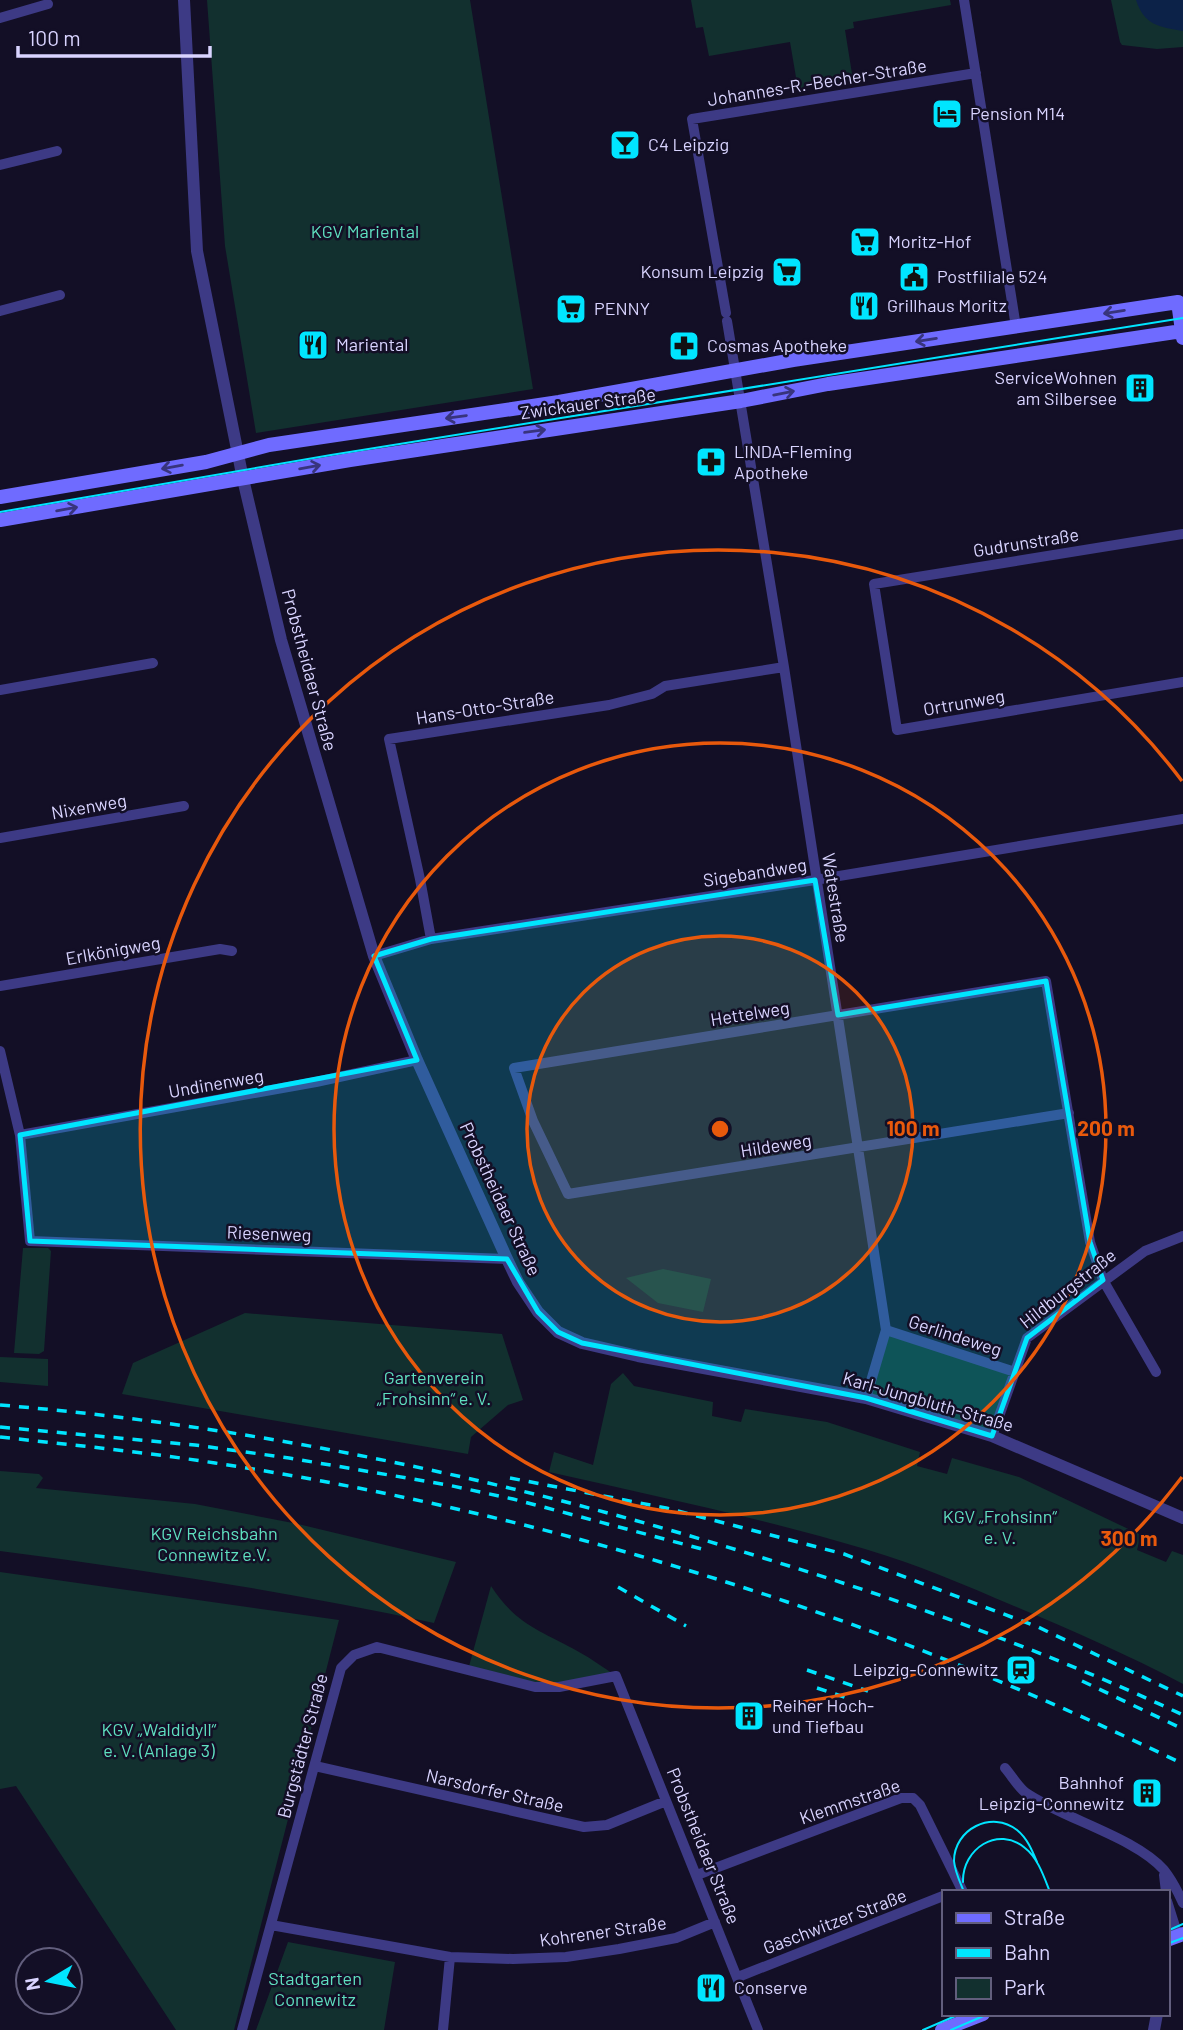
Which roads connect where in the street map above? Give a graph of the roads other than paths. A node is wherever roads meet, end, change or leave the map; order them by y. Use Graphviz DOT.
graph roads {
  1 [pos="184,0"];
  2 [pos="964,0"];
  3 [pos="48,4"];
  4 [pos="0,18"];
  5 [pos="976,74"];
  6 [pos="57,151"];
  7 [pos="0,165"];
  8 [pos="60,295"];
  9 [pos="0,312"];
  10 [pos="1016,327"];
  11 [pos="1182,334"];
  12 [pos="735,370"];
  13 [pos="741,401"];
  14 [pos="238,452"];
  15 [pos="243,479"];
  16 [pos="0,497"];
  17 [pos="0,520"];
  18 [pos="1183,534"];
  19 [pos="874,584"];
  20 [pos="153,663"];
  21 [pos="784,667"];
  22 [pos="1183,682"];
  23 [pos="0,690"];
  24 [pos="184,806"];
  25 [pos="1183,819"];
  26 [pos="0,838"];
  27 [pos="815,880"];
  28 [pos="430,939"];
  29 [pos="232,951"];
  30 [pos="374,957"];
  31 [pos="0,986"];
  32 [pos="838,1015"];
  33 [pos="0,1051"];
  34 [pos="417,1060"];
  35 [pos="1069,1113"];
  36 [pos="533,1121"];
  37 [pos="20,1135"];
  38 [pos="859,1149"];
  39 [pos="1183,1236"];
  40 [pos="507,1259"];
  41 [pos="1103,1280"];
  42 [pos="538,1312"];
  43 [pos="886,1329"];
  44 [pos="1015,1372"];
  45 [pos="1156,1372"];
  46 [pos="866,1398"];
  47 [pos="992,1436"];
  48 [pos="1183,1518"];
  49 [pos="616,1676"];
  50 [pos="315,1766"];
  51 [pos="1006,1768"];
  52 [pos="666,1801"];
  53 [pos="1164,1871"];
  54 [pos="697,1875"];
  55 [pos="960,1890"];
  56 [pos="1166,1890"];
  57 [pos="942,1896"];
  58 [pos="1183,1903"];
  59 [pos="1169,1909"];
  60 [pos="715,1922"];
  61 [pos="271,1925"];
  62 [pos="1176,1937"];
  63 [pos="450,1957"];
  64 [pos="738,1977"];
  65 [pos="978,2016"];
  66 [pos="242,2030"];
  67 [pos="443,2030"];
  68 [pos="758,2030"];
  69 [pos="942,2030"];
  1 -- 14 [label="street, Probstheidaer Straße"];
  2 -- 5 [label="street"];
  3 -- 4 [label="street"];
  5 -- 10 [label="street"];
  5 -- 12 [label="street, Johannes-R.-Becher-Straße"];
  6 -- 7 [label="street"];
  8 -- 9 [label="street"];
  11 -- 10 [label="main road, Zwickauer Straße, one-way"];
  10 -- 12 [label="main road, Zwickauer Straße, one-way"];
  13 -- 11 [label="main road, Zwickauer Straße, one-way"];
  12 -- 13 [label="street, Johannes-R.-Becher-Straße"];
  12 -- 14 [label="main road, Zwickauer Straße, one-way"];
  15 -- 13 [label="main road, Zwickauer Straße, one-way"];
  13 -- 21 [label="street, Watestraße"];
  14 -- 15 [label="street, Probstheidaer Straße"];
  14 -- 16 [label="main road, Zwickauer Straße, one-way"];
  17 -- 15 [label="main road, Zwickauer Straße, one-way"];
  15 -- 30 [label="street, Probstheidaer Straße"];
  18 -- 19 [label="street, Gudrunstraße"];
  19 -- 22 [label="street, Ortrunweg"];
  20 -- 23 [label="street"];
  21 -- 27 [label="street, Watestraße"];
  21 -- 28 [label="street, Hans-Otto-Straße"];
  24 -- 26 [label="street, Nixenweg"];
  25 -- 27 [label="street, Sigebandweg"];
  27 -- 28 [label="street, Sigebandweg"];
  27 -- 32 [label="street, Watestraße"];
  28 -- 30 [label="street, Sigebandweg"];
  29 -- 31 [label="street, Erlkönigweg"];
  30 -- 34 [label="street, Probstheidaer Straße"];
  32 -- 35 [label="street, Hettelweg"];
  32 -- 36 [label="street, Hettelweg"];
  32 -- 38 [label="street, Watestraße"];
  33 -- 37 [label="street"];
  34 -- 37 [label="street, Undinenweg"];
  34 -- 40 [label="street, Probstheidaer Straße"];
  35 -- 38 [label="street, Hildeweg"];
  35 -- 41 [label="street"];
  36 -- 38 [label="street, Hildeweg"];
  37 -- 40 [label="street, Riesenweg"];
  38 -- 43 [label="street, Watestraße"];
  39 -- 41 [label="street, Hildburgstraße"];
  40 -- 42 [label="street, Probstheidaer Straße"];
  41 -- 44 [label="street, Hildburgstraße"];
  41 -- 45 [label="street"];
  42 -- 46 [label="street, Karl-Jungbluth-Straße"];
  43 -- 44 [label="street, Gerlindeweg"];
  43 -- 46 [label="street, Watestraße"];
  44 -- 47 [label="street, Hildburgstraße"];
  46 -- 47 [label="street, Karl-Jungbluth-Straße"];
  47 -- 48 [label="street, Karl-Jungbluth-Straße"];
  49 -- 50 [label="street, Burgstädter Straße"];
  49 -- 52 [label="street, Probstheidaer Straße"];
  50 -- 52 [label="street, Narsdorfer Straße"];
  50 -- 61 [label="street, Burgstädter Straße"];
  51 -- 53 [label="street"];
  52 -- 54 [label="street, Probstheidaer Straße"];
  53 -- 56 [label="street"];
  53 -- 58 [label="street"];
  54 -- 55 [label="street, Klemmstraße"];
  54 -- 60 [label="street, Probstheidaer Straße"];
  57 -- 64 [label="street, Gaschwitzer Straße"];
  59 -- 62 [label="street"];
  60 -- 63 [label="street, Kohrener Straße"];
  60 -- 64 [label="street, Probstheidaer Straße"];
  61 -- 63 [label="street, Kohrener Straße"];
  61 -- 66 [label="street, Burgstädter Straße"];
  63 -- 67 [label="street"];
  64 -- 68 [label="street, Probstheidaer Straße"];
  65 -- 69 [label="main road"];
}
